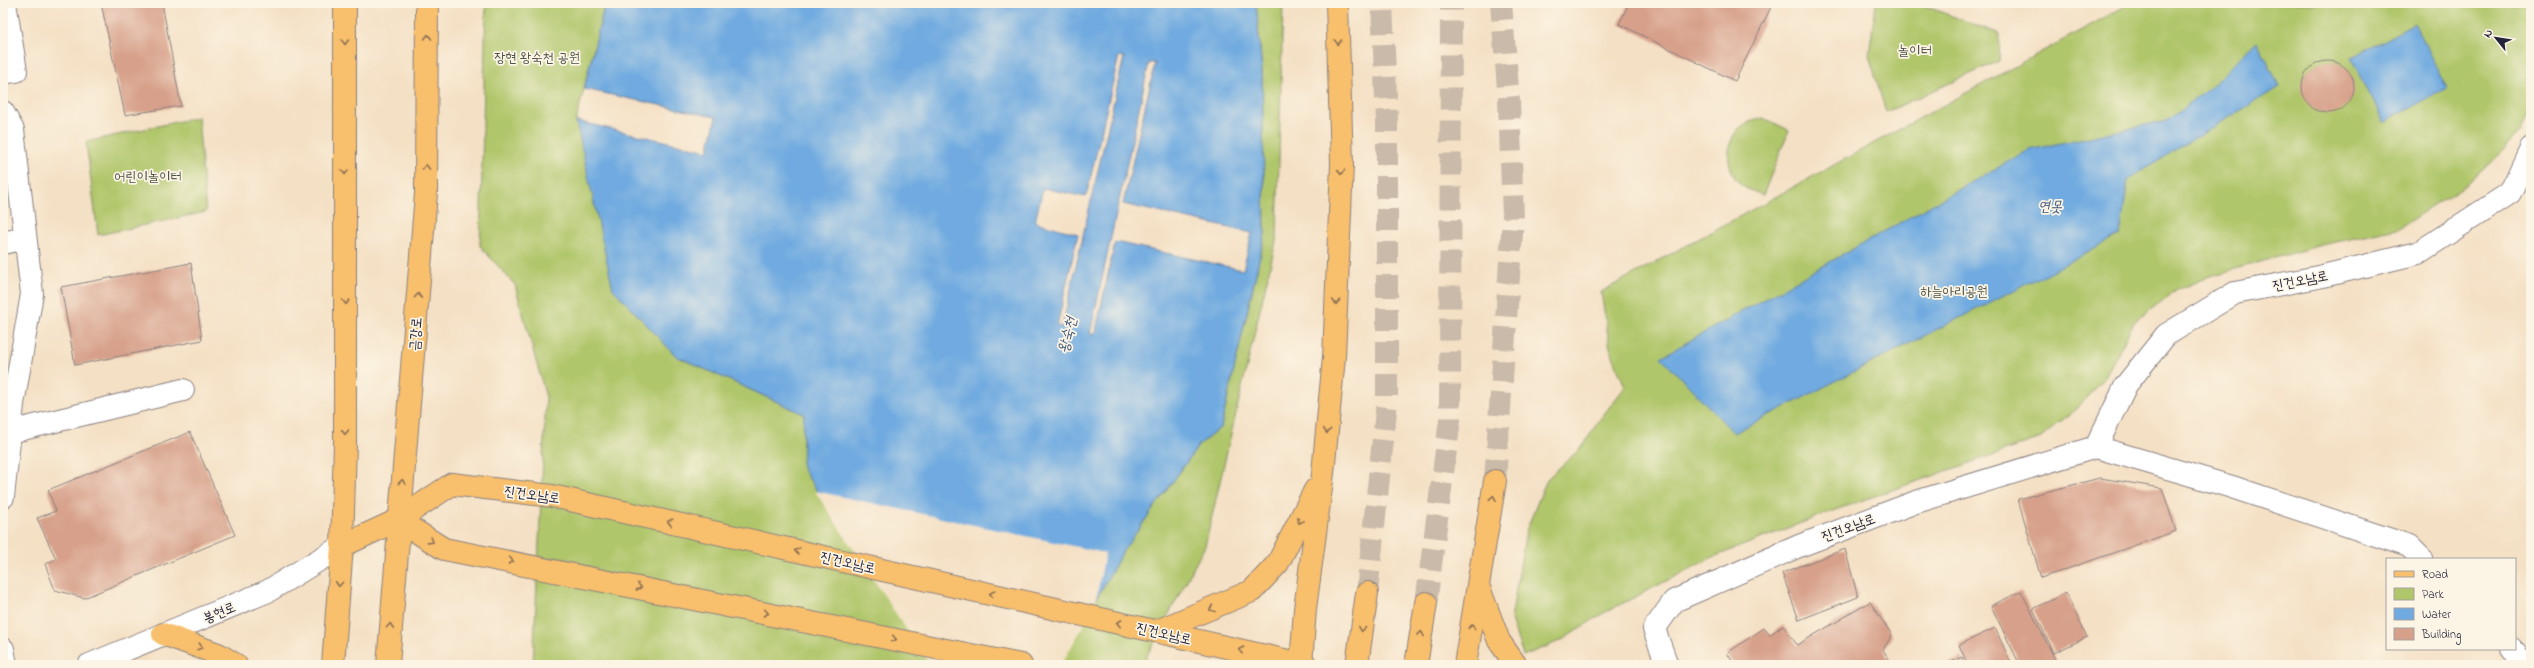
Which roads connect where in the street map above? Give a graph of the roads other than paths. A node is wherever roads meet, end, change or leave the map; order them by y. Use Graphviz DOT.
graph roads {
  1 [pos="5,3"];
  2 [pos="345,3"];
  3 [pos="427,3"];
  4 [pos="1337,3"];
  5 [pos="3,73"];
  6 [pos="3,112"];
  7 [pos="2531,148"];
  8 [pos="25,238"];
  9 [pos="3,243"];
  10 [pos="183,390"];
  11 [pos="10,432"];
  12 [pos="2096,447"];
  13 [pos="1323,473"];
  14 [pos="1495,481"];
  15 [pos="3,497"];
  16 [pos="398,520"];
  17 [pos="342,546"];
  18 [pos="2421,558"];
  19 [pos="1479,588"];
  20 [pos="1367,593"];
  21 [pos="1426,603"];
  22 [pos="1157,631"];
  23 [pos="163,634"];
  24 [pos="3,649"];
  25 [pos="2513,650"];
  26 [pos="1302,664"];
  27 [pos="6,665"];
  28 [pos="89,665"];
  29 [pos="236,665"];
  30 [pos="333,665"];
  31 [pos="388,665"];
  32 [pos="1021,665"];
  33 [pos="1357,665"];
  34 [pos="1416,665"];
  35 [pos="1465,665"];
  36 [pos="1516,665"];
  37 [pos="1667,665"];
  38 [pos="2528,665"];
  1 -- 5 [label="street"];
  2 -- 17 [label="main road, one-way"];
  16 -- 3 [label="main road, 금강로, one-way"];
  4 -- 13 [label="main road, one-way"];
  6 -- 8 [label="street"];
  7 -- 12 [label="street, 진건오남로"];
  8 -- 9 [label="street"];
  8 -- 11 [label="street"];
  10 -- 11 [label="street"];
  11 -- 15 [label="street"];
  12 -- 18 [label="street"];
  12 -- 37 [label="street, 진건오남로"];
  13 -- 22 [label="main road, one-way"];
  13 -- 26 [label="main road"];
  19 -- 14 [label="main road, one-way"];
  16 -- 17 [label="main road, 진건오남로"];
  22 -- 16 [label="main road, 진건오남로, one-way"];
  31 -- 16 [label="main road, 금강로, one-way"];
  16 -- 32 [label="main road, one-way"];
  17 -- 23 [label="street, 봉현로"];
  17 -- 30 [label="main road, one-way"];
  35 -- 19 [label="main road, one-way"];
  19 -- 36 [label="main road"];
  20 -- 33 [label="main road, one-way"];
  34 -- 21 [label="main road, one-way"];
  26 -- 22 [label="main road, 진건오남로, one-way"];
  23 -- 28 [label="street, 봉현로"];
  23 -- 29 [label="main road, one-way"];
  24 -- 27 [label="street"];
  25 -- 38 [label="street"];
}
